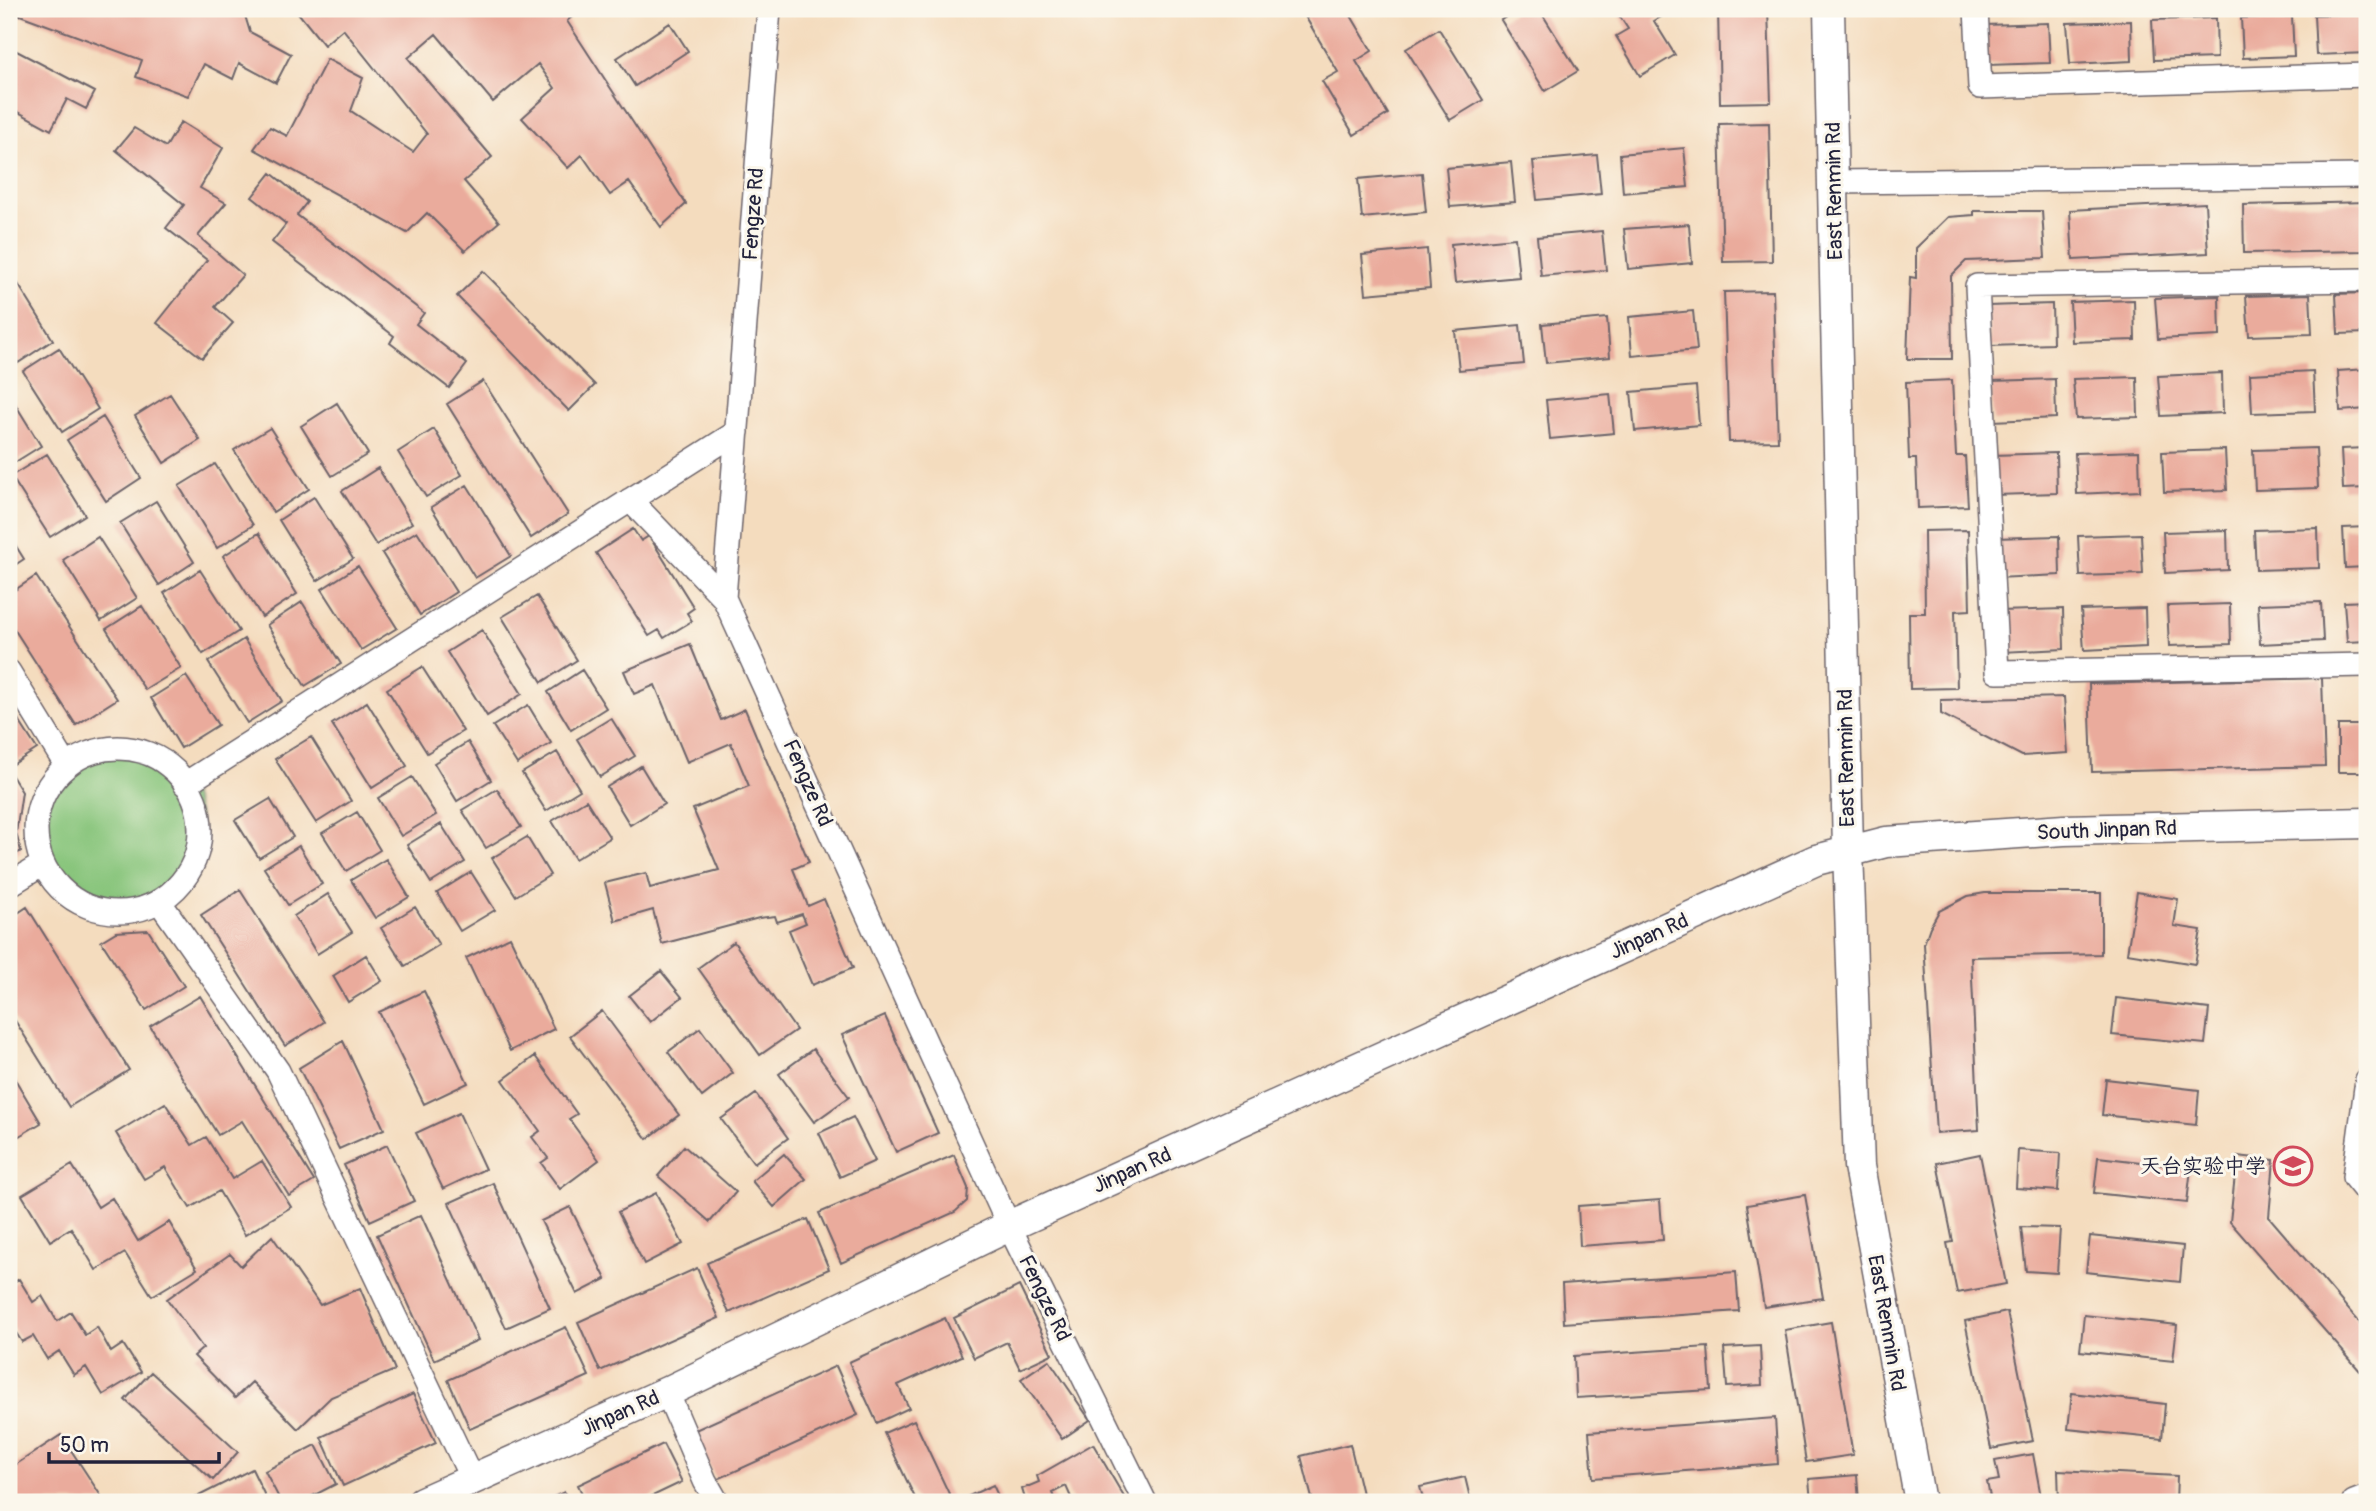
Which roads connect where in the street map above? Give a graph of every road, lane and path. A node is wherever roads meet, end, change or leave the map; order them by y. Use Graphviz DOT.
graph roads {
  1 [pos="769,9"];
  2 [pos="1829,9"];
  3 [pos="1976,9"];
  4 [pos="2367,75"];
  5 [pos="2367,176"];
  6 [pos="1834,182"];
  7 [pos="2367,280"];
  8 [pos="737,432"];
  9 [pos="630,500"];
  10 [pos="724,598"];
  11 [pos="2367,665"];
  12 [pos="9,672"];
  13 [pos="66,765"];
  14 [pos="186,784"];
  15 [pos="2367,823"];
  16 [pos="1848,850"];
  17 [pos="43,864"];
  18 [pos="9,885"];
  19 [pos="159,901"];
  20 [pos="2367,1080"];
  21 [pos="2367,1193"];
  22 [pos="1009,1226"];
  23 [pos="667,1392"];
  24 [pos="472,1479"];
  25 [pos="2367,1497"];
  26 [pos="422,1502"];
  27 [pos="717,1502"];
  28 [pos="1145,1502"];
  29 [pos="1920,1502"];
  30 [pos="2354,1502"];
  1 -- 8 [label="street, Fengze Rd"];
  2 -- 6 [label="main road, East Renmin Rd"];
  3 -- 4 [label="street"];
  5 -- 6 [label="street"];
  6 -- 16 [label="main road, East Renmin Rd"];
  7 -- 11 [label="street"];
  8 -- 9 [label="street"];
  8 -- 10 [label="street, Fengze Rd"];
  9 -- 10 [label="street"];
  9 -- 14 [label="street"];
  10 -- 22 [label="street, Fengze Rd"];
  12 -- 13 [label="street"];
  13 -- 14 [label="street"];
  13 -- 17 [label="street"];
  14 -- 19 [label="street"];
  15 -- 16 [label="main road, South Jinpan Rd"];
  16 -- 22 [label="main road, Jinpan Rd"];
  16 -- 29 [label="main road, East Renmin Rd"];
  17 -- 18 [label="street"];
  17 -- 19 [label="street"];
  19 -- 24 [label="street"];
  20 -- 21 [label="street"];
  22 -- 23 [label="main road, Jinpan Rd"];
  22 -- 28 [label="street, Fengze Rd"];
  23 -- 24 [label="main road, Jinpan Rd"];
  23 -- 27 [label="street"];
  24 -- 26 [label="main road, Jinpan Rd"];
  25 -- 30 [label="street"];
}
